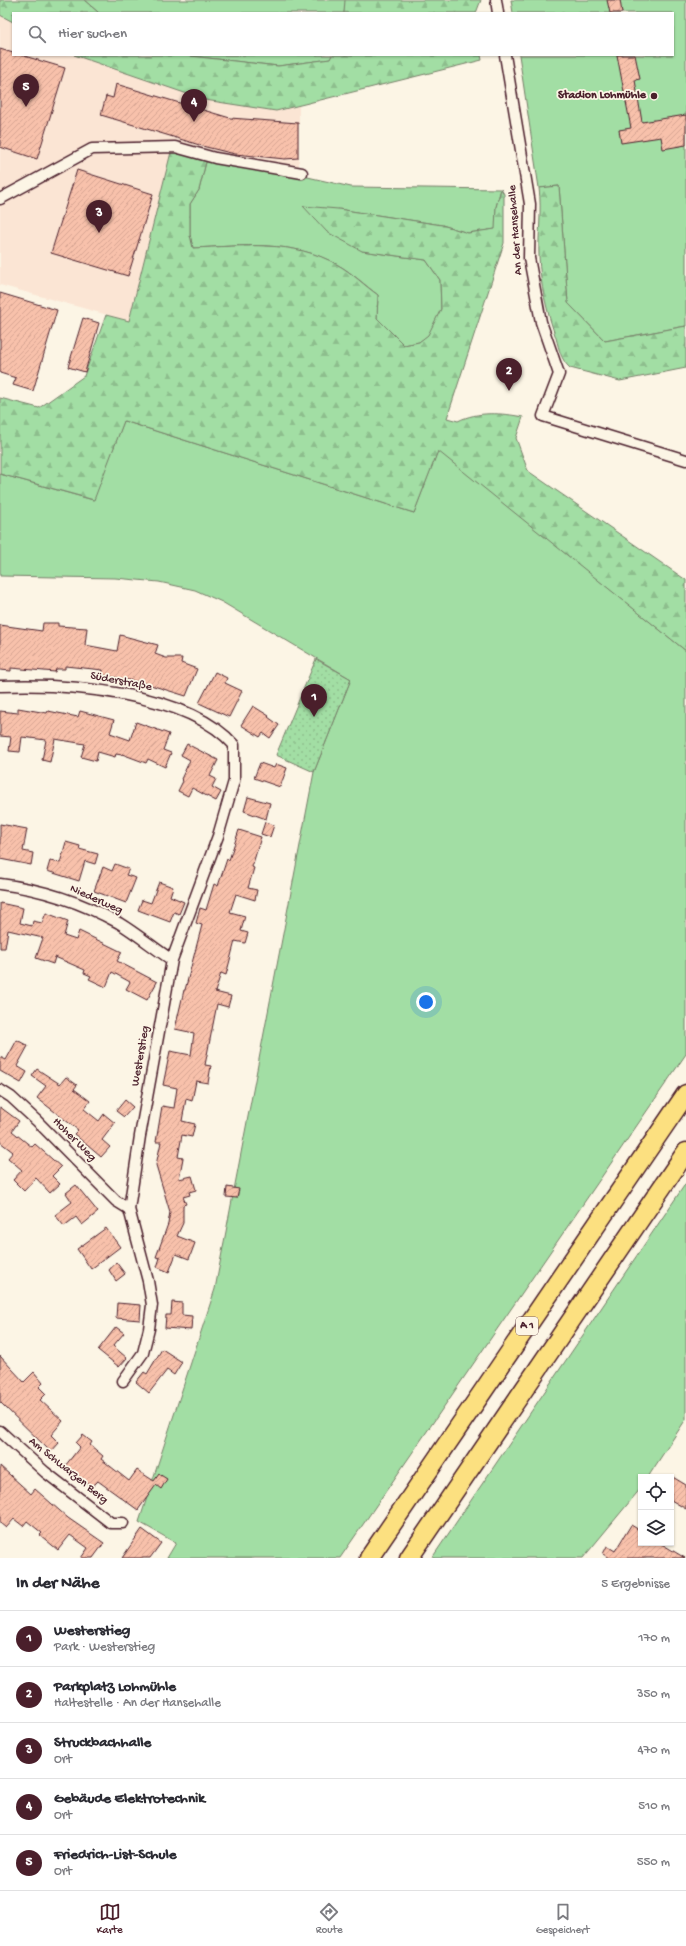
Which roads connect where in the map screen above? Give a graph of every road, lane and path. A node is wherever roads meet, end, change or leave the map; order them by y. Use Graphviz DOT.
graph roads {
  1 [pos="496,0"];
  2 [pos="498,12"];
  3 [pos="505,56"];
  4 [pos="302,173"];
  5 [pos="0,199"];
  6 [pos="686,460"];
  7 [pos="0,686"];
  8 [pos="228,738"];
  9 [pos="0,884"];
  10 [pos="172,960"];
  11 [pos="0,1090"];
  12 [pos="686,1094"];
  13 [pos="686,1152"];
  14 [pos="129,1209"];
  15 [pos="124,1381"];
  16 [pos="0,1431"];
  17 [pos="122,1523"];
  18 [pos="369,1558"];
  19 [pos="409,1558"];
  1 -- 2 [label="street"];
  3 -- 6 [label="street, An der Hansehalle"];
  4 -- 5 [label="street"];
  7 -- 8 [label="street, Süderstraße"];
  8 -- 10 [label="street, Westerstieg"];
  9 -- 10 [label="street, Niederweg"];
  10 -- 14 [label="street, Westerstieg"];
  11 -- 14 [label="street, Hoher Weg"];
  12 -- 18 [label="highway, A 1"];
  13 -- 19 [label="highway"];
  14 -- 15 [label="street, Westerstieg"];
  16 -- 17 [label="street, Am Schwarzen Berg"];
}
